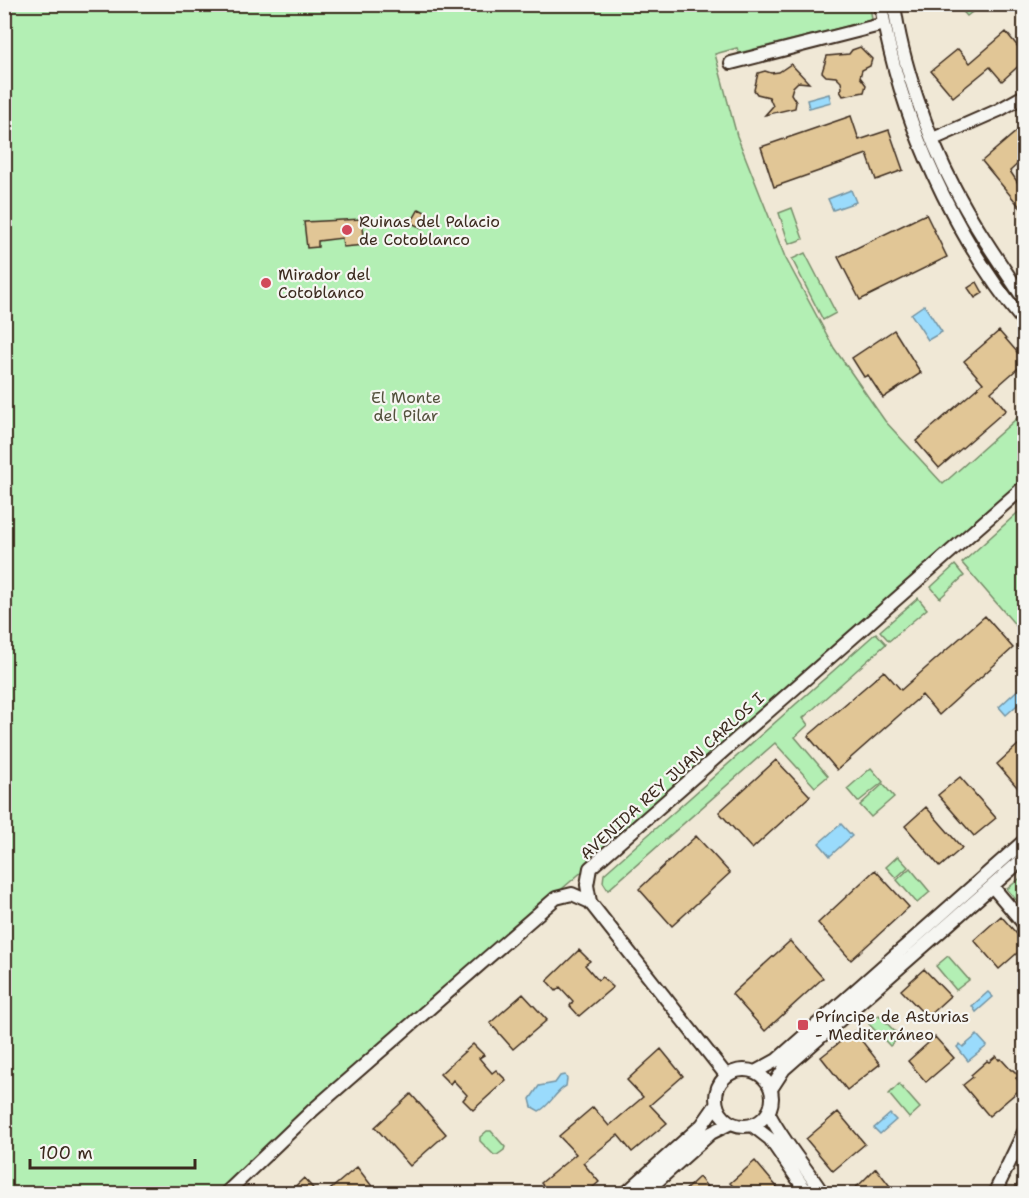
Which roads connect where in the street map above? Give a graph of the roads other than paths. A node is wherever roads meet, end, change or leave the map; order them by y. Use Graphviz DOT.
graph roads {
  1 [pos="881,4"];
  2 [pos="894,4"];
  3 [pos="884,24"];
  4 [pos="731,63"];
  5 [pos="1024,96"];
  6 [pos="933,139"];
  7 [pos="1024,299"];
  8 [pos="1024,322"];
  9 [pos="1024,487"];
  10 [pos="1024,841"];
  11 [pos="1024,858"];
  12 [pos="992,886"];
  13 [pos="589,901"];
  14 [pos="1024,924"];
  15 [pos="755,1072"];
  16 [pos="726,1076"];
  17 [pos="771,1089"];
  18 [pos="716,1105"];
  19 [pos="768,1112"];
  20 [pos="731,1124"];
  21 [pos="752,1125"];
  22 [pos="1024,1132"];
  23 [pos="225,1194"];
  24 [pos="625,1194"];
  25 [pos="643,1194"];
  26 [pos="808,1194"];
  27 [pos="823,1194"];
  28 [pos="994,1194"];
  1 -- 3 [label="street"];
  2 -- 6 [label="street"];
  3 -- 4 [label="street"];
  3 -- 8 [label="street"];
  5 -- 6 [label="street"];
  6 -- 7 [label="street"];
  9 -- 13 [label="street, AVENIDA REY JUAN CARLOS I"];
  10 -- 15 [label="street"];
  11 -- 12 [label="street"];
  12 -- 14 [label="street"];
  12 -- 17 [label="street"];
  13 -- 16 [label="street"];
  13 -- 23 [label="street"];
  15 -- 16 [label="street"];
  15 -- 17 [label="street"];
  16 -- 18 [label="street"];
  17 -- 19 [label="street"];
  18 -- 20 [label="street"];
  18 -- 24 [label="street"];
  19 -- 21 [label="street"];
  19 -- 27 [label="street"];
  20 -- 21 [label="street"];
  20 -- 25 [label="street"];
  21 -- 26 [label="street"];
  22 -- 28 [label="street"];
}
